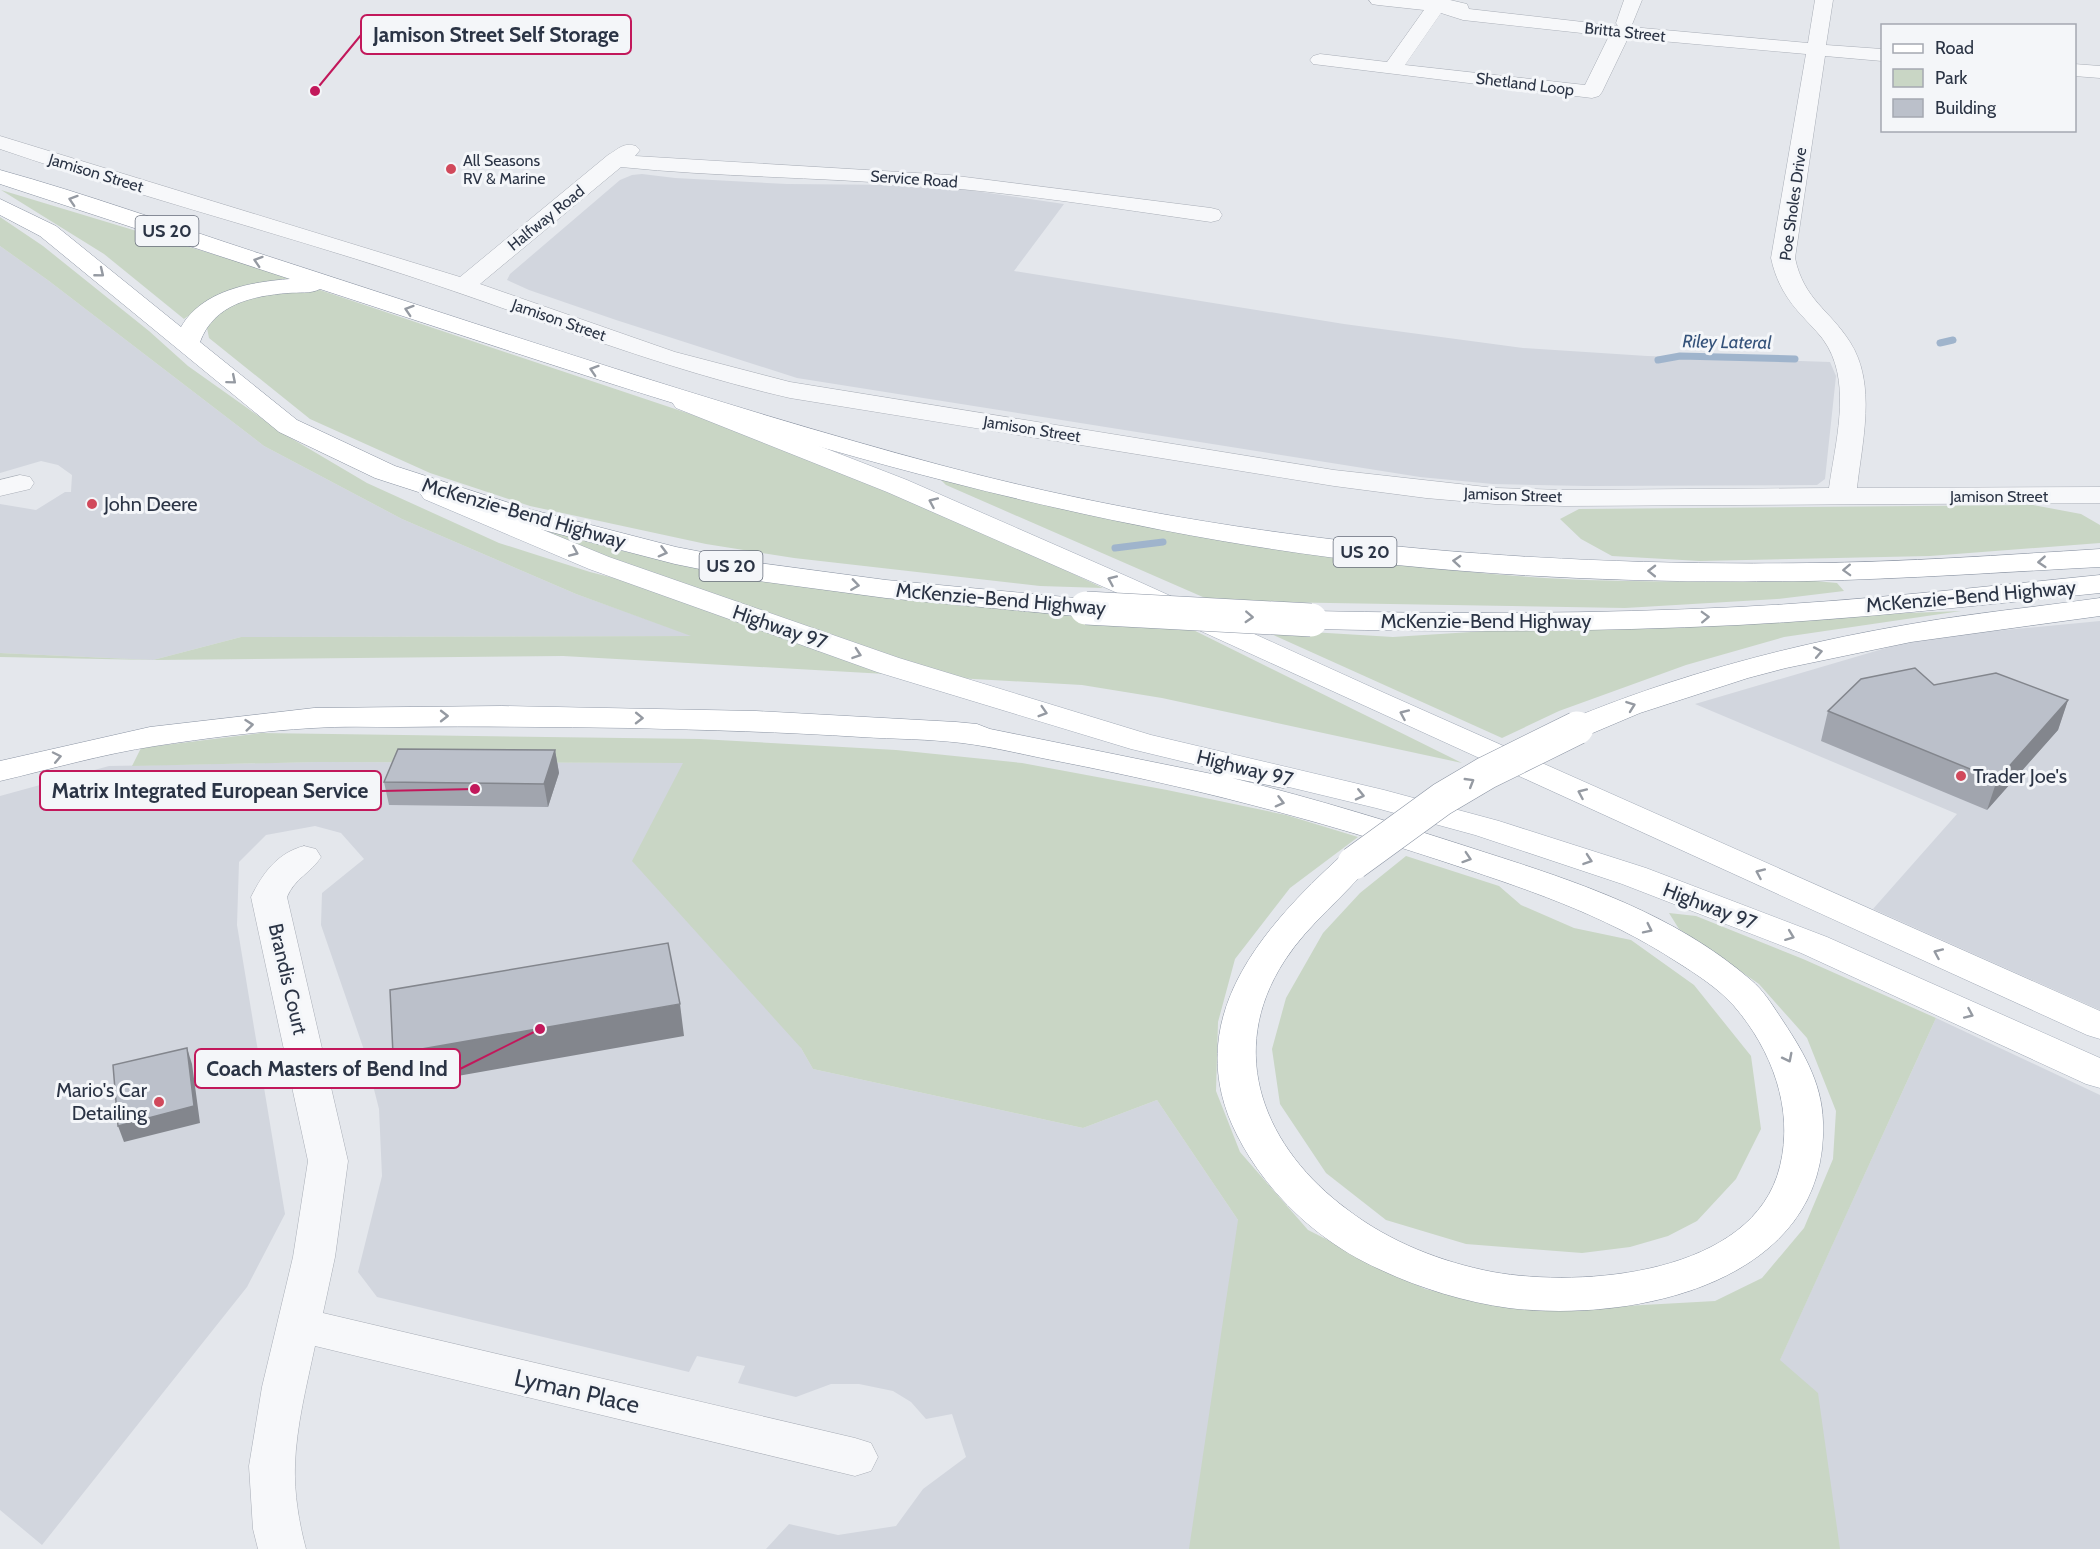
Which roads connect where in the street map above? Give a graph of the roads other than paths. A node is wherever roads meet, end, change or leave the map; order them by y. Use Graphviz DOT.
graph roads {
  1 [pos="1378,0"];
  2 [pos="1634,0"];
  3 [pos="1824,0"];
  4 [pos="1439,3"];
  5 [pos="1623,28"];
  6 [pos="1815,48"];
  7 [pos="1881,55"];
  8 [pos="1320,60"];
  9 [pos="1392,69"];
  10 [pos="2076,70"];
  11 [pos="2100,72"];
  12 [pos="0,141"];
  13 [pos="623,155"];
  14 [pos="0,177"];
  15 [pos="0,206"];
  16 [pos="1211,215"];
  17 [pos="333,286"];
  18 [pos="464,286"];
  19 [pos="187,343"];
  20 [pos="650,388"];
  21 [pos="385,472"];
  22 [pos="2100,495"];
  23 [pos="1842,497"];
  24 [pos="2100,558"];
  25 [pos="2100,584"];
  26 [pos="2100,607"];
  27 [pos="956,732"];
  28 [pos="0,771"];
  29 [pos="1283,778"];
  30 [pos="304,857"];
  31 [pos="2100,1026"];
  32 [pos="2100,1074"];
  33 [pos="299,1325"];
  34 [pos="855,1457"];
  35 [pos="282,1549"];
  1 -- 4 [label="street, Britta Street"];
  2 -- 5 [label="street"];
  3 -- 6 [label="street, Poe Sholes Drive"];
  4 -- 5 [label="street, Britta Street"];
  4 -- 9 [label="street"];
  5 -- 6 [label="street, Britta Street"];
  5 -- 9 [label="street, Shetland Loop"];
  6 -- 7 [label="street, Britta Street"];
  6 -- 23 [label="street, Poe Sholes Drive"];
  8 -- 9 [label="street, Shetland Loop"];
  10 -- 11 [label="street"];
  12 -- 18 [label="street, Jamison Street"];
  13 -- 16 [label="street, Service Road"];
  13 -- 18 [label="street, Halfway Road"];
  17 -- 14 [label="main road, McKenzie-Bend Highway / US 20, one-way"];
  15 -- 19 [label="main road, McKenzie-Bend Highway / US 20, one-way"];
  17 -- 19 [label="main road"];
  20 -- 17 [label="main road, McKenzie-Bend Highway / US 20, one-way"];
  18 -- 23 [label="street, Jamison Street"];
  19 -- 21 [label="main road, McKenzie-Bend Highway / US 20, one-way"];
  24 -- 20 [label="main road, McKenzie-Bend Highway / US 20, one-way"];
  31 -- 20 [label="main road, one-way"];
  21 -- 25 [label="main road, McKenzie-Bend Highway / US 20, one-way, bridge"];
  21 -- 29 [label="main road, Highway 97, one-way"];
  22 -- 23 [label="street, Jamison Street"];
  27 -- 26 [label="main road, one-way, bridge"];
  28 -- 27 [label="main road, one-way"];
  27 -- 29 [label="main road"];
  29 -- 32 [label="main road, Highway 97, one-way"];
  30 -- 33 [label="street, Brandis Court"];
  33 -- 34 [label="street, Lyman Place"];
  33 -- 35 [label="street, Brandis Court"];
}
